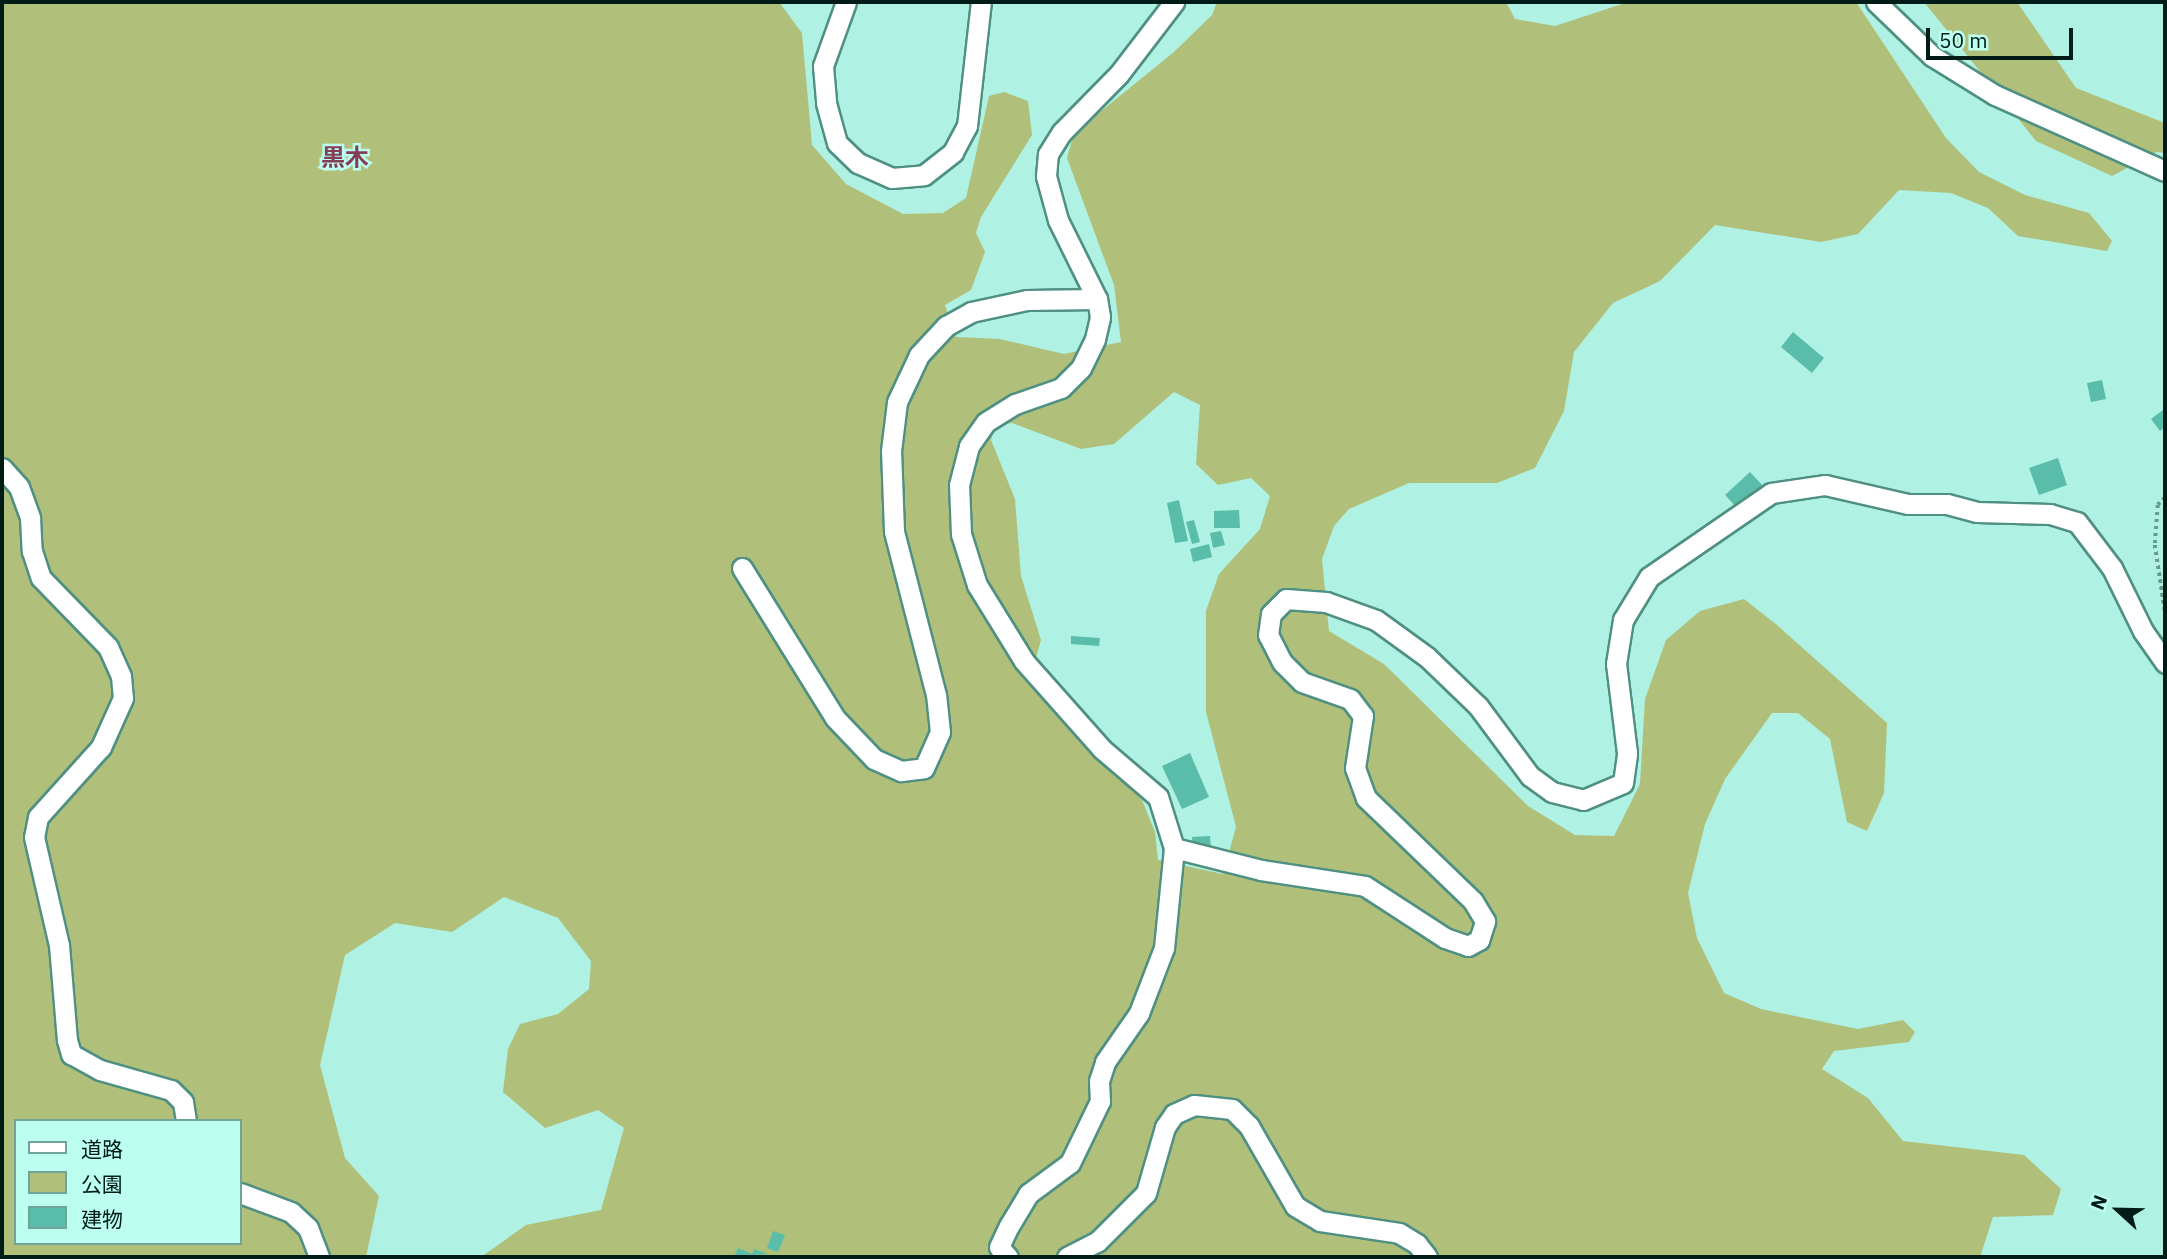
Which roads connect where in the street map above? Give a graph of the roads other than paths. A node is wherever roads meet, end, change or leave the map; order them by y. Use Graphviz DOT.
graph roads {
  1 [pos="846,2"];
  2 [pos="981,2"];
  3 [pos="1174,2"];
  4 [pos="1876,2"];
  5 [pos="2165,171"];
  6 [pos="1097,299"];
  7 [pos="2,468"];
  8 [pos="742,568"];
  9 [pos="2165,663"];
  10 [pos="1174,848"];
  11 [pos="186,1119"];
  12 [pos="242,1195"];
  13 [pos="319,1257"];
  14 [pos="1008,1257"];
  15 [pos="1067,1257"];
  16 [pos="1427,1257"];
  1 -- 2 [label="street"];
  3 -- 6 [label="street"];
  4 -- 5 [label="street"];
  6 -- 8 [label="street"];
  6 -- 10 [label="street"];
  7 -- 11 [label="street"];
  9 -- 10 [label="street"];
  10 -- 14 [label="street"];
  12 -- 13 [label="street"];
  15 -- 16 [label="street"];
}
